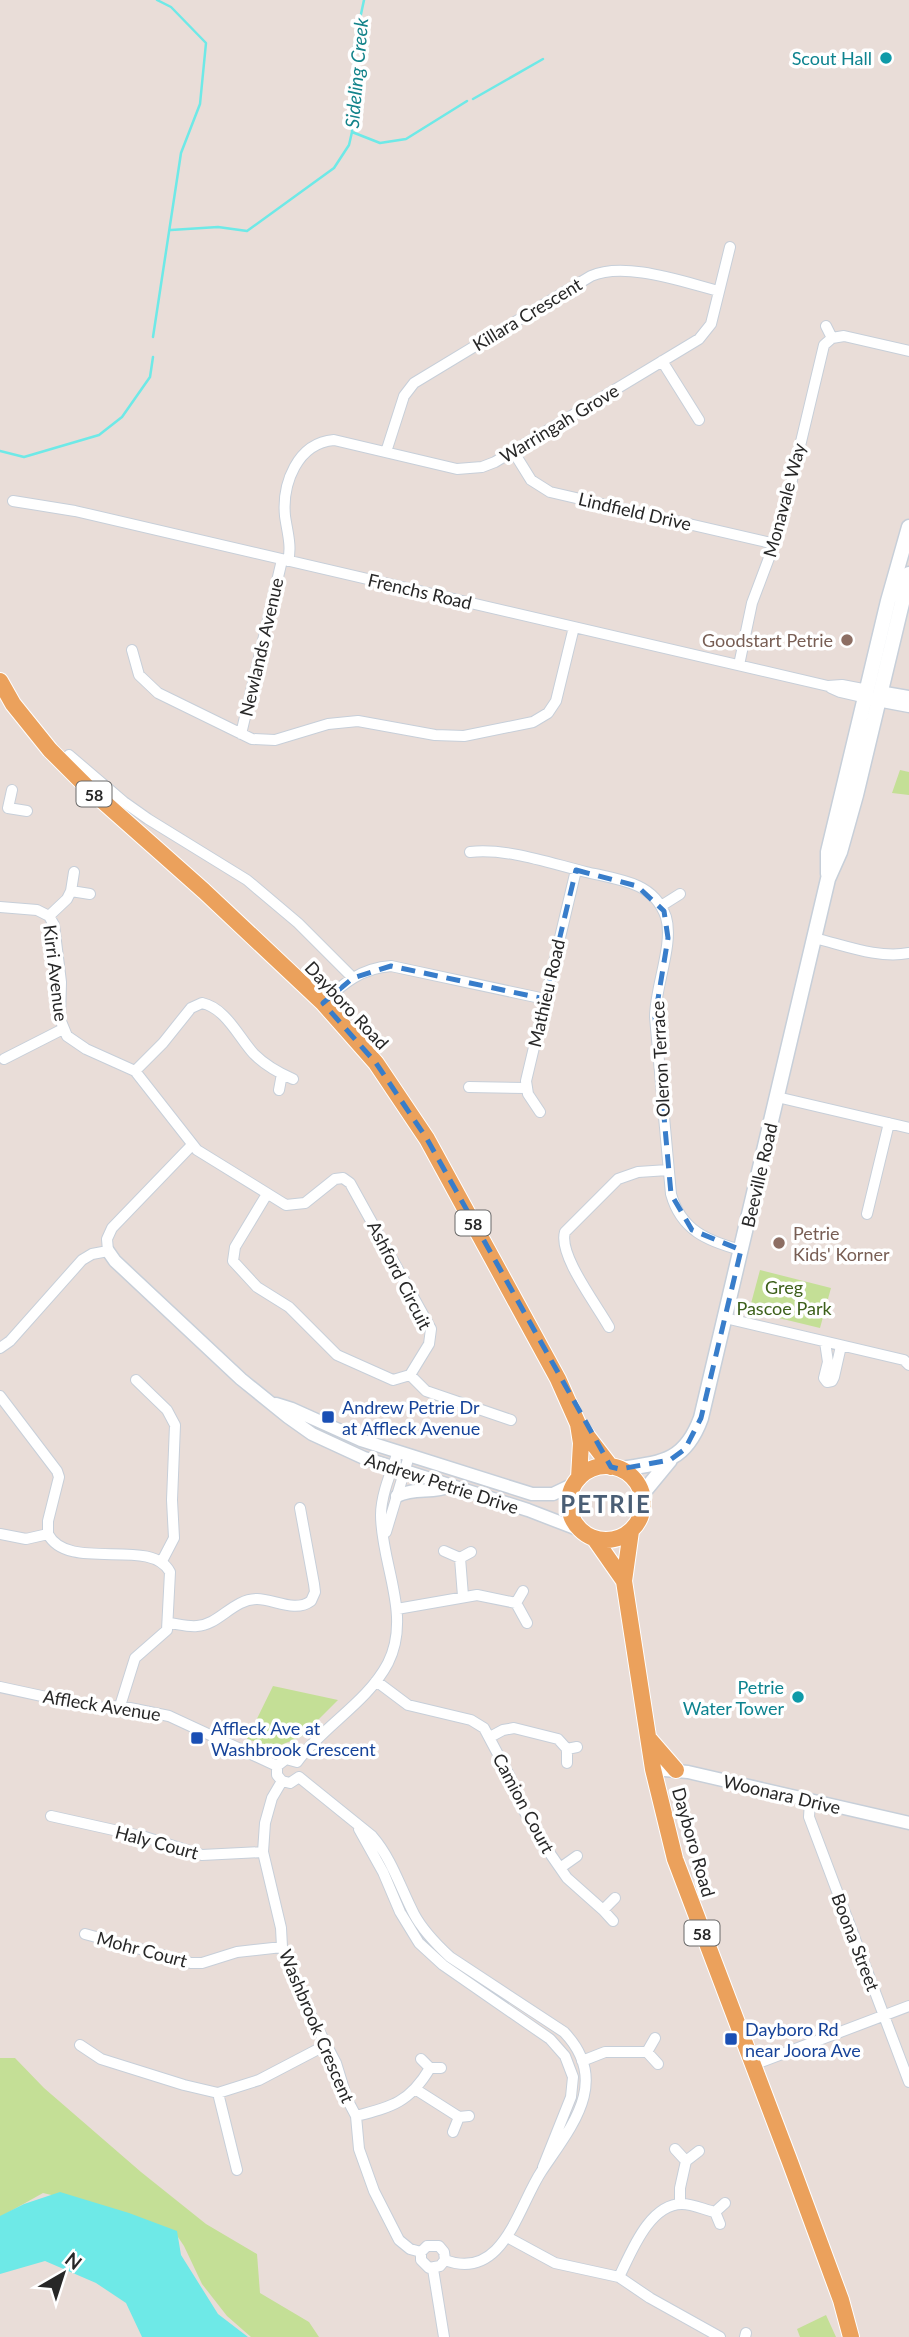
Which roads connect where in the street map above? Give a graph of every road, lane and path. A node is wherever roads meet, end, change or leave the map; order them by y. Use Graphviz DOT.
graph roads {
  1 [pos="730,247"];
  2 [pos="719,290"];
  3 [pos="826,326"];
  4 [pos="831,338"];
  5 [pos="909,351"];
  6 [pos="662,361"];
  7 [pos="699,420"];
  8 [pos="513,451"];
  9 [pos="386,452"];
  10 [pos="13,501"];
  11 [pos="909,527"];
  12 [pos="775,544"];
  13 [pos="285,560"];
  14 [pos="909,575"];
  15 [pos="574,627"];
  16 [pos="132,650"];
  17 [pos="739,664"];
  18 [pos="0,681"];
  19 [pos="874,695"];
  20 [pos="909,697"];
  21 [pos="909,706"];
  22 [pos="241,734"];
  23 [pos="69,755"];
  24 [pos="12,790"];
  25 [pos="4,811"];
  26 [pos="27,811"];
  27 [pos="470,852"];
  28 [pos="576,870"];
  29 [pos="74,872"];
  30 [pos="72,891"];
  31 [pos="90,894"];
  32 [pos="680,894"];
  33 [pos="0,906"];
  34 [pos="661,906"];
  35 [pos="49,916"];
  36 [pos="814,938"];
  37 [pos="909,953"];
  38 [pos="353,978"];
  39 [pos="545,999"];
  40 [pos="323,1003"];
  41 [pos="62,1029"];
  42 [pos="4,1059"];
  43 [pos="135,1071"];
  44 [pos="282,1074"];
  45 [pos="293,1079"];
  46 [pos="470,1087"];
  47 [pos="526,1088"];
  48 [pos="279,1090"];
  49 [pos="777,1097"];
  50 [pos="540,1112"];
  51 [pos="889,1124"];
  52 [pos="909,1128"];
  53 [pos="192,1145"];
  54 [pos="668,1170"];
  55 [pos="267,1194"];
  56 [pos="867,1214"];
  57 [pos="741,1250"];
  58 [pos="108,1251"];
  59 [pos="725,1318"];
  60 [pos="609,1327"];
  61 [pos="825,1342"];
  62 [pos="841,1346"];
  63 [pos="0,1349"];
  64 [pos="907,1361"];
  65 [pos="410,1375"];
  66 [pos="136,1380"];
  67 [pos="0,1396"];
  68 [pos="273,1404"];
  69 [pos="511,1420"];
  70 [pos="578,1424"];
  71 [pos="403,1454"];
  72 [pos="670,1460"];
  73 [pos="615,1468"];
  74 [pos="398,1469"];
  75 [pos="576,1481"];
  76 [pos="451,1486"];
  77 [pos="642,1494"];
  78 [pos="397,1496"];
  79 [pos="300,1508"];
  80 [pos="580,1530"];
  81 [pos="631,1531"];
  82 [pos="0,1534"];
  83 [pos="48,1534"];
  84 [pos="384,1536"];
  85 [pos="594,1538"];
  86 [pos="444,1551"];
  87 [pos="471,1552"];
  88 [pos="460,1559"];
  89 [pos="162,1561"];
  90 [pos="624,1580"];
  91 [pos="523,1591"];
  92 [pos="463,1597"];
  93 [pos="516,1603"];
  94 [pos="397,1609"];
  95 [pos="169,1623"];
  96 [pos="527,1623"];
  97 [pos="376,1681"];
  98 [pos="0,1687"];
  99 [pos="120,1706"];
  100 [pos="490,1737"];
  101 [pos="648,1738"];
  102 [pos="297,1762"];
  103 [pos="567,1763"];
  104 [pos="277,1766"];
  105 [pos="653,1769"];
  106 [pos="680,1771"];
  107 [pos="299,1777"];
  108 [pos="282,1781"];
  109 [pos="660,1798"];
  110 [pos="810,1801"];
  111 [pos="51,1816"];
  112 [pos="909,1823"];
  113 [pos="357,1826"];
  114 [pos="263,1852"];
  115 [pos="577,1856"];
  116 [pos="560,1868"];
  117 [pos="615,1898"];
  118 [pos="603,1910"];
  119 [pos="613,1921"];
  120 [pos="85,1934"];
  121 [pos="282,1947"];
  122 [pos="909,2006"];
  123 [pos="884,2015"];
  124 [pos="655,2038"];
  125 [pos="80,2045"];
  126 [pos="326,2045"];
  127 [pos="647,2052"];
  128 [pos="421,2059"];
  129 [pos="582,2061"];
  130 [pos="658,2064"];
  131 [pos="753,2065"];
  132 [pos="909,2082"];
  133 [pos="415,2090"];
  134 [pos="218,2093"];
  135 [pos="356,2116"];
  136 [pos="453,2132"];
  137 [pos="676,2149"];
  138 [pos="699,2151"];
  139 [pos="686,2161"];
  140 [pos="237,2171"];
  141 [pos="542,2171"];
  142 [pos="725,2203"];
  143 [pos="680,2204"];
  144 [pos="715,2212"];
  145 [pos="720,2224"];
  146 [pos="507,2237"];
  147 [pos="421,2252"];
  148 [pos="445,2260"];
  149 [pos="433,2269"];
  150 [pos="619,2277"];
  151 [pos="841,2300"];
  152 [pos="444,2337"];
  153 [pos="720,2337"];
  154 [pos="851,2337"];
  155 [pos="861,2337"];
  1 -- 2 [label="street, Warringah Grove"];
  2 -- 6 [label="street, Warringah Grove"];
  2 -- 9 [label="street, Killara Crescent"];
  3 -- 4 [label="street"];
  4 -- 5 [label="street"];
  4 -- 12 [label="street, Monavale Way"];
  6 -- 7 [label="street"];
  6 -- 8 [label="street, Warringah Grove"];
  8 -- 9 [label="street, Warringah Grove"];
  8 -- 12 [label="street, Lindfield Drive"];
  9 -- 13 [label="street, Warringah Grove"];
  10 -- 13 [label="street, Frenchs Road"];
  11 -- 19 [label="main road, Beeville Road"];
  12 -- 17 [label="street, Monavale Way"];
  13 -- 15 [label="street, Frenchs Road"];
  13 -- 22 [label="street, Newlands Avenue"];
  14 -- 19 [label="main road, Beeville Road"];
  15 -- 17 [label="street, Frenchs Road"];
  15 -- 22 [label="street"];
  16 -- 22 [label="street"];
  17 -- 19 [label="street, Frenchs Road"];
  18 -- 40 [label="main road, Dayboro Road / 58"];
  19 -- 20 [label="street, Frenchs Road"];
  19 -- 21 [label="street, Frenchs Road"];
  19 -- 36 [label="main road, Beeville Road"];
  23 -- 38 [label="street, Dayboro Road"];
  24 -- 25 [label="street"];
  25 -- 26 [label="street"];
  27 -- 28 [label="street"];
  28 -- 34 [label="street"];
  28 -- 39 [label="street, Mathieu Road"];
  29 -- 30 [label="street"];
  30 -- 31 [label="street"];
  30 -- 35 [label="street"];
  32 -- 34 [label="street"];
  33 -- 35 [label="street, Kirri Avenue"];
  34 -- 54 [label="street, Oleron Terrace"];
  35 -- 41 [label="street, Kirri Avenue"];
  36 -- 37 [label="street"];
  36 -- 49 [label="main road, Beeville Road"];
  38 -- 39 [label="street"];
  38 -- 40 [label="street"];
  39 -- 47 [label="street, Mathieu Road"];
  40 -- 70 [label="main road, Dayboro Road / 58"];
  41 -- 42 [label="street"];
  41 -- 43 [label="street, Kirri Avenue"];
  43 -- 44 [label="street"];
  43 -- 53 [label="street, Kirri Avenue"];
  44 -- 45 [label="street"];
  44 -- 48 [label="street"];
  46 -- 47 [label="street"];
  47 -- 50 [label="street"];
  49 -- 51 [label="street"];
  49 -- 57 [label="main road, Beeville Road"];
  51 -- 52 [label="street"];
  51 -- 56 [label="street"];
  53 -- 55 [label="street, Ashford Circuit"];
  53 -- 58 [label="street"];
  54 -- 57 [label="street, Oleron Terrace"];
  54 -- 60 [label="street"];
  55 -- 65 [label="street"];
  55 -- 65 [label="street, Ashford Circuit"];
  57 -- 59 [label="main road, Beeville Road"];
  58 -- 63 [label="street"];
  58 -- 68 [label="street, Andrew Petrie Drive"];
  59 -- 61 [label="street"];
  59 -- 72 [label="main road, Beeville Road"];
  61 -- 62 [label="street"];
  61 -- 62 [label="street"];
  62 -- 64 [label="street"];
  65 -- 69 [label="street"];
  66 -- 89 [label="street"];
  67 -- 83 [label="street"];
  68 -- 71 [label="street, Andrew Petrie Drive"];
  68 -- 74 [label="street, Andrew Petrie Drive"];
  70 -- 73 [label="main road, Dayboro Road / 58"];
  70 -- 75 [label="main road, Dayboro Road / 58"];
  71 -- 74 [label="street"];
  71 -- 75 [label="street, Andrew Petrie Drive"];
  72 -- 73 [label="main road"];
  72 -- 77 [label="main road, Beeville Road"];
  73 -- 75 [label="main road"];
  73 -- 77 [label="main road, 58"];
  74 -- 76 [label="street, Andrew Petrie Drive"];
  74 -- 78 [label="street"];
  74 -- 84 [label="street"];
  75 -- 80 [label="main road, 58"];
  76 -- 78 [label="street"];
  76 -- 80 [label="street, Andrew Petrie Drive"];
  77 -- 81 [label="main road, 58"];
  78 -- 84 [label="street"];
  79 -- 95 [label="street"];
  80 -- 85 [label="main road, 58"];
  81 -- 85 [label="main road"];
  81 -- 90 [label="main road, Dayboro Road / 58"];
  82 -- 83 [label="street"];
  83 -- 89 [label="street"];
  84 -- 94 [label="street"];
  85 -- 90 [label="main road, Dayboro Road / 58"];
  86 -- 88 [label="street"];
  87 -- 88 [label="street"];
  88 -- 92 [label="street"];
  89 -- 95 [label="street"];
  90 -- 101 [label="main road, Dayboro Road / 58"];
  91 -- 93 [label="street"];
  92 -- 93 [label="street"];
  92 -- 94 [label="street"];
  93 -- 96 [label="street"];
  94 -- 97 [label="street"];
  95 -- 99 [label="street"];
  97 -- 100 [label="street, Camion Court"];
  97 -- 102 [label="street"];
  98 -- 99 [label="street, Affleck Avenue"];
  99 -- 104 [label="street, Affleck Avenue"];
  100 -- 103 [label="street, Camion Court"];
  100 -- 116 [label="street, Camion Court"];
  101 -- 105 [label="main road, Dayboro Road / 58"];
  101 -- 106 [label="main road"];
  102 -- 104 [label="street"];
  102 -- 107 [label="street"];
  104 -- 108 [label="street"];
  105 -- 106 [label="street, Woonara Drive"];
  105 -- 109 [label="main road, Dayboro Road / 58"];
  106 -- 109 [label="main road"];
  106 -- 110 [label="street, Woonara Drive"];
  107 -- 108 [label="street"];
  107 -- 113 [label="street"];
  108 -- 114 [label="street, Washbrook Crescent"];
  109 -- 131 [label="main road, Dayboro Road / 58"];
  110 -- 112 [label="street, Woonara Drive"];
  110 -- 123 [label="street, Boona Street"];
  111 -- 114 [label="street, Haly Court"];
  113 -- 129 [label="street"];
  113 -- 141 [label="street"];
  114 -- 121 [label="street, Washbrook Crescent"];
  115 -- 116 [label="street, Camion Court"];
  116 -- 118 [label="street, Camion Court"];
  117 -- 118 [label="street"];
  118 -- 119 [label="street, Camion Court"];
  120 -- 121 [label="street, Mohr Court"];
  121 -- 126 [label="street, Washbrook Crescent"];
  122 -- 123 [label="street"];
  123 -- 131 [label="street"];
  123 -- 132 [label="street, Boona Street"];
  124 -- 127 [label="street"];
  125 -- 134 [label="street"];
  126 -- 134 [label="street"];
  126 -- 135 [label="street, Washbrook Crescent"];
  127 -- 129 [label="street"];
  127 -- 130 [label="street"];
  128 -- 133 [label="street"];
  129 -- 141 [label="street"];
  131 -- 151 [label="main road, Dayboro Road / 58"];
  133 -- 135 [label="street"];
  133 -- 136 [label="street"];
  134 -- 140 [label="street"];
  135 -- 147 [label="street, Washbrook Crescent"];
  137 -- 139 [label="street"];
  138 -- 139 [label="street"];
  139 -- 143 [label="street"];
  141 -- 146 [label="street"];
  142 -- 144 [label="street"];
  143 -- 144 [label="street"];
  143 -- 150 [label="street"];
  144 -- 145 [label="street"];
  146 -- 148 [label="street"];
  146 -- 150 [label="street"];
  147 -- 148 [label="street"];
  147 -- 149 [label="street"];
  148 -- 149 [label="street"];
  149 -- 152 [label="street"];
  150 -- 153 [label="street"];
  151 -- 154 [label="main road, Dayboro Road / 58"];
  151 -- 155 [label="main road, Dayboro Road / 58"];
}
